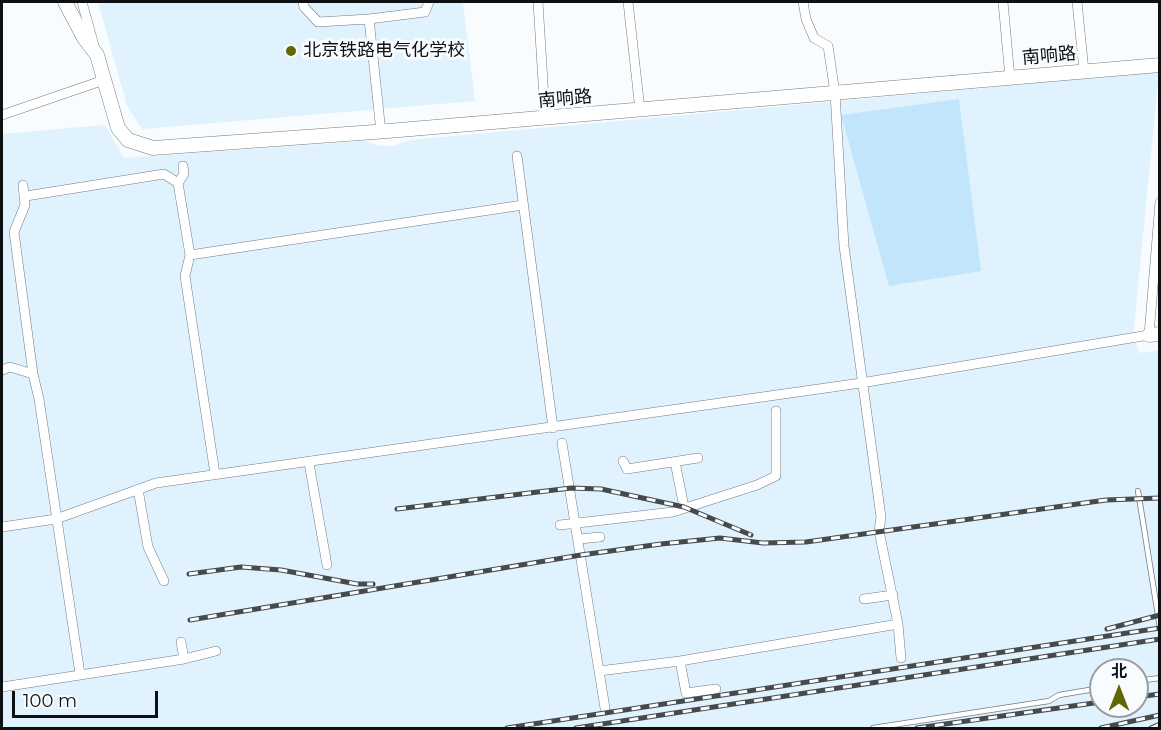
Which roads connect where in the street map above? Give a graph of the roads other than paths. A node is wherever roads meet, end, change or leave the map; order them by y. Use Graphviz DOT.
graph roads {
  1 [pos="65,2"];
  2 [pos="82,2"];
  3 [pos="303,2"];
  4 [pos="429,2"];
  5 [pos="538,2"];
  6 [pos="628,2"];
  7 [pos="803,2"];
  8 [pos="1003,2"];
  9 [pos="1077,2"];
  10 [pos="369,19"];
  11 [pos="97,54"];
  12 [pos="1160,65"];
  13 [pos="1084,71"];
  14 [pos="1010,78"];
  15 [pos="104,80"];
  16 [pos="835,93"];
  17 [pos="640,110"];
  18 [pos="2,115"];
  19 [pos="545,116"];
  20 [pos="381,132"];
  21 [pos="517,156"];
  22 [pos="183,166"];
  23 [pos="178,183"];
  24 [pos="23,185"];
  25 [pos="26,196"];
  26 [pos="1160,202"];
  27 [pos="524,205"];
  28 [pos="1157,248"];
  29 [pos="189,255"];
  30 [pos="1156,290"];
  31 [pos="1154,334"];
  32 [pos="2,370"];
  33 [pos="33,374"];
  34 [pos="861,383"];
  35 [pos="776,411"];
  36 [pos="553,428"];
  37 [pos="562,443"];
  38 [pos="698,458"];
  39 [pos="623,461"];
  40 [pos="675,462"];
  41 [pos="309,463"];
  42 [pos="215,474"];
  43 [pos="138,489"];
  44 [pos="1138,491"];
  45 [pos="684,507"];
  46 [pos="56,519"];
  47 [pos="560,525"];
  48 [pos="576,525"];
  49 [pos="2,527"];
  50 [pos="600,537"];
  51 [pos="579,539"];
  52 [pos="327,565"];
  53 [pos="164,581"];
  54 [pos="892,595"];
  55 [pos="864,599"];
  56 [pos="898,624"];
  57 [pos="1160,628"];
  58 [pos="181,642"];
  59 [pos="216,651"];
  60 [pos="665,651"];
  61 [pos="901,658"];
  62 [pos="184,659"];
  63 [pos="680,661"];
  64 [pos="667,662"];
  65 [pos="599,670"];
  66 [pos="80,674"];
  67 [pos="2,687"];
  68 [pos="716,689"];
  69 [pos="1089,690"];
  70 [pos="605,708"];
  71 [pos="873,729"];
  1 -- 11 [label="street, 南响路"];
  2 -- 11 [label="street"];
  3 -- 10 [label="street"];
  4 -- 10 [label="street"];
  5 -- 19 [label="street"];
  6 -- 17 [label="street"];
  7 -- 16 [label="street"];
  8 -- 14 [label="street"];
  9 -- 13 [label="street"];
  10 -- 20 [label="street"];
  11 -- 15 [label="street, 南响路"];
  12 -- 13 [label="street, 南响路"];
  13 -- 14 [label="street, 南响路"];
  14 -- 16 [label="street, 南响路"];
  15 -- 18 [label="street"];
  15 -- 20 [label="street, 南响路"];
  16 -- 17 [label="street, 南响路"];
  16 -- 34 [label="street"];
  17 -- 20 [label="street, 南响路"];
  21 -- 27 [label="street"];
  22 -- 23 [label="street"];
  23 -- 25 [label="street"];
  23 -- 29 [label="street"];
  24 -- 25 [label="street"];
  25 -- 33 [label="street"];
  26 -- 28 [label="street"];
  27 -- 29 [label="street"];
  27 -- 36 [label="street"];
  28 -- 30 [label="street"];
  29 -- 42 [label="street"];
  30 -- 31 [label="street"];
  31 -- 34 [label="street"];
  32 -- 33 [label="street"];
  33 -- 46 [label="street"];
  34 -- 36 [label="street"];
  34 -- 54 [label="street"];
  35 -- 45 [label="street"];
  36 -- 41 [label="street"];
  37 -- 48 [label="street"];
  38 -- 40 [label="street"];
  39 -- 40 [label="street"];
  40 -- 45 [label="street"];
  41 -- 42 [label="street"];
  41 -- 52 [label="street"];
  42 -- 43 [label="street"];
  43 -- 46 [label="street"];
  43 -- 53 [label="street"];
  44 -- 57 [label="lane"];
  45 -- 48 [label="street"];
  46 -- 49 [label="street"];
  46 -- 66 [label="street"];
  47 -- 48 [label="street"];
  48 -- 51 [label="street"];
  50 -- 51 [label="street"];
  51 -- 65 [label="street"];
  54 -- 55 [label="street"];
  54 -- 56 [label="street"];
  56 -- 61 [label="street"];
  56 -- 63 [label="street"];
  58 -- 62 [label="street"];
  59 -- 62 [label="street"];
  60 -- 64 [label="street"];
  62 -- 66 [label="street"];
  63 -- 64 [label="street"];
  63 -- 68 [label="street"];
  64 -- 65 [label="street"];
  65 -- 70 [label="street"];
  66 -- 67 [label="street"];
  69 -- 71 [label="lane"];
}
